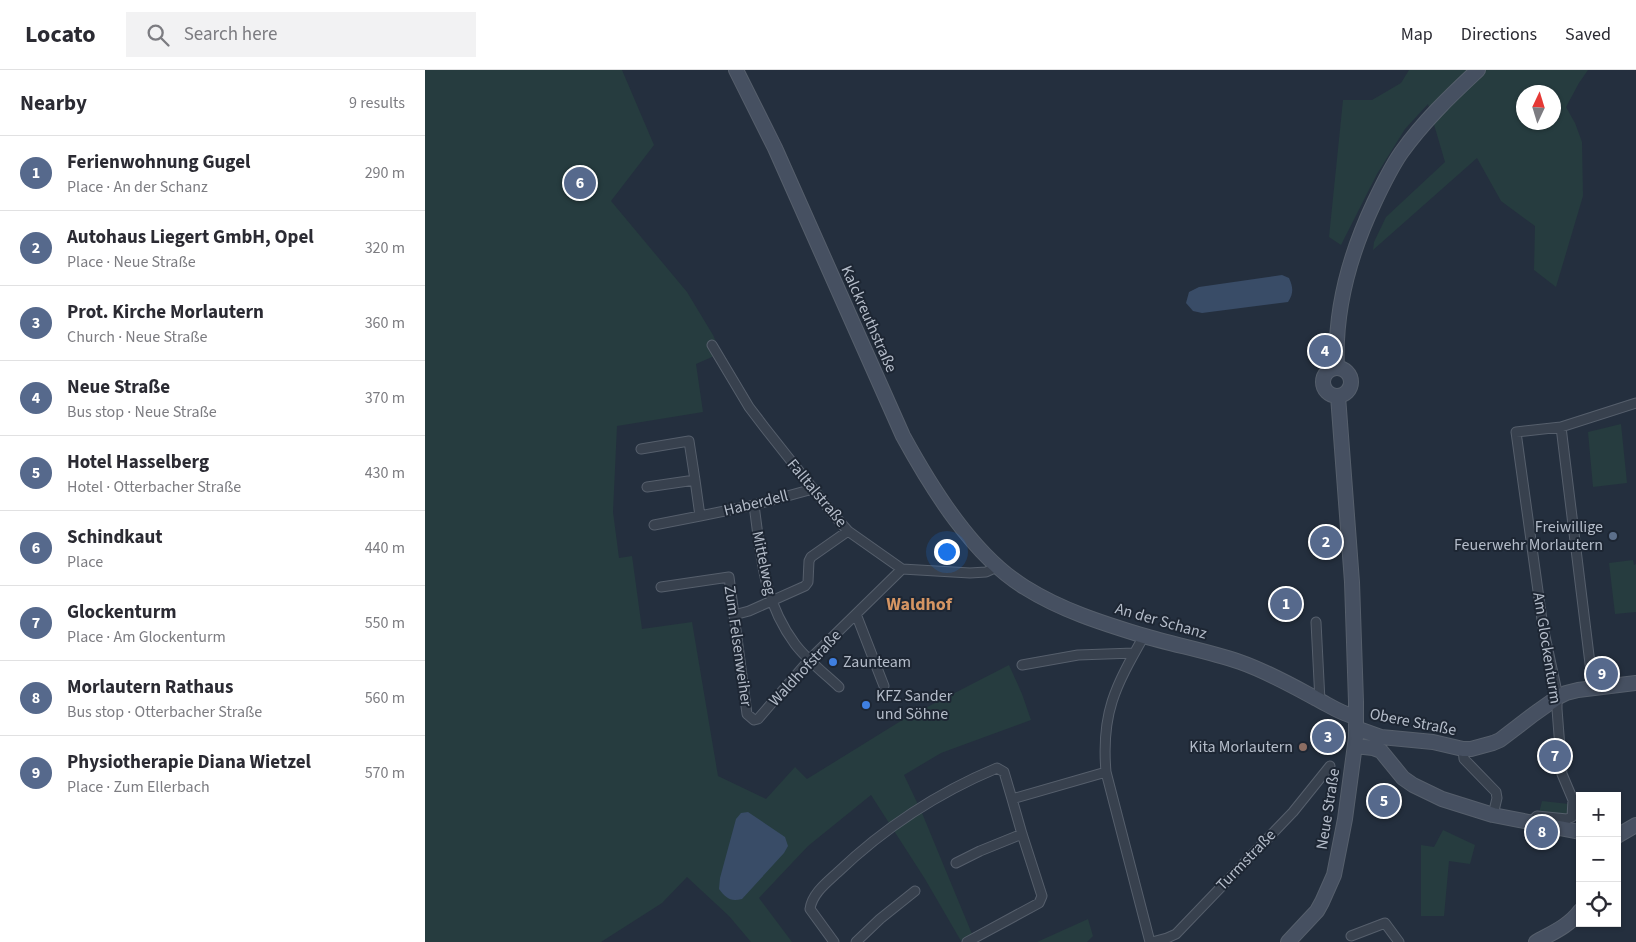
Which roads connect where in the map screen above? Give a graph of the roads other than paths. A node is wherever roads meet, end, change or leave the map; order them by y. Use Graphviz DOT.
graph roads {
  1 [pos="736,70"];
  2 [pos="1478,70"];
  3 [pos="712,346"];
  4 [pos="1337,368"];
  5 [pos="1337,396"];
  6 [pos="1636,404"];
  7 [pos="1561,427"];
  8 [pos="641,449"];
  9 [pos="695,480"];
  10 [pos="647,487"];
  11 [pos="813,489"];
  12 [pos="754,505"];
  13 [pos="700,516"];
  14 [pos="654,525"];
  15 [pos="848,530"];
  16 [pos="997,567"];
  17 [pos="902,569"];
  18 [pos="661,586"];
  19 [pos="772,601"];
  20 [pos="857,614"];
  21 [pos="734,615"];
  22 [pos="1316,622"];
  23 [pos="1144,636"];
  24 [pos="1134,653"];
  25 [pos="809,660"];
  26 [pos="1022,665"];
  27 [pos="1636,683"];
  28 [pos="884,686"];
  29 [pos="839,687"];
  30 [pos="1593,688"];
  31 [pos="1558,698"];
  32 [pos="1320,701"];
  33 [pos="754,720"];
  34 [pos="1356,722"];
  35 [pos="1379,743"];
  36 [pos="1355,746"];
  37 [pos="1463,749"];
  38 [pos="1331,766"];
  39 [pos="1106,772"];
  40 [pos="1012,799"];
  41 [pos="1493,815"];
  42 [pos="1531,822"];
  43 [pos="1636,825"];
  44 [pos="1576,831"];
  45 [pos="1021,834"];
  46 [pos="1621,834"];
  47 [pos="956,863"];
  48 [pos="915,891"];
  49 [pos="1576,916"];
  50 [pos="1351,936"];
  51 [pos="835,942"];
  52 [pos="855,942"];
  53 [pos="967,942"];
  54 [pos="1151,942"];
  55 [pos="1289,942"];
  56 [pos="1399,942"];
  57 [pos="1536,942"];
  1 -- 16 [label="street, Kalckreuthstraße"];
  2 -- 4 [label="street"];
  3 -- 11 [label="street, Falltalstraße"];
  4 -- 5 [label="street"];
  4 -- 5 [label="street"];
  5 -- 34 [label="street, Neue Straße"];
  6 -- 7 [label="street"];
  7 -- 30 [label="street"];
  7 -- 31 [label="street, Am Glockenturm"];
  8 -- 9 [label="street, Haberdell"];
  9 -- 10 [label="street"];
  9 -- 13 [label="street, Haberdell"];
  11 -- 12 [label="street, Haberdell"];
  11 -- 15 [label="street, Falltalstraße"];
  12 -- 13 [label="street, Haberdell"];
  12 -- 19 [label="street, Mittelweg"];
  13 -- 14 [label="street, Haberdell"];
  15 -- 17 [label="street, Falltalstraße"];
  15 -- 19 [label="street"];
  16 -- 17 [label="street"];
  16 -- 23 [label="street, An der Schanz"];
  17 -- 20 [label="street, Waldhofstraße"];
  18 -- 21 [label="street, Zum Felsenweiher"];
  19 -- 21 [label="street"];
  19 -- 25 [label="street, Mittelweg"];
  20 -- 25 [label="street, Waldhofstraße"];
  20 -- 28 [label="street, Waldhofstraße"];
  21 -- 33 [label="street, Zum Felsenweiher"];
  22 -- 32 [label="street"];
  23 -- 24 [label="street"];
  23 -- 32 [label="street, An der Schanz"];
  24 -- 26 [label="street"];
  24 -- 39 [label="street"];
  25 -- 29 [label="street, Mittelweg"];
  25 -- 33 [label="street, Waldhofstraße"];
  27 -- 30 [label="street, Obere Straße"];
  30 -- 31 [label="street, Obere Straße"];
  31 -- 37 [label="street, Obere Straße"];
  31 -- 42 [label="street, Am Glockenturm"];
  32 -- 34 [label="street, An der Schanz"];
  34 -- 35 [label="street, Obere Straße"];
  34 -- 36 [label="street, Neue Straße"];
  35 -- 36 [label="street"];
  35 -- 37 [label="street, Obere Straße"];
  35 -- 41 [label="street"];
  36 -- 55 [label="street, Neue Straße"];
  37 -- 41 [label="street, Obere Straße"];
  38 -- 54 [label="street, Turmstraße"];
  39 -- 40 [label="street"];
  39 -- 54 [label="street"];
  40 -- 45 [label="street"];
  40 -- 51 [label="street"];
  41 -- 42 [label="street"];
  42 -- 44 [label="street"];
  43 -- 46 [label="street"];
  45 -- 47 [label="street"];
  45 -- 53 [label="street"];
  48 -- 52 [label="street"];
  49 -- 57 [label="street"];
  50 -- 56 [label="street"];
}
